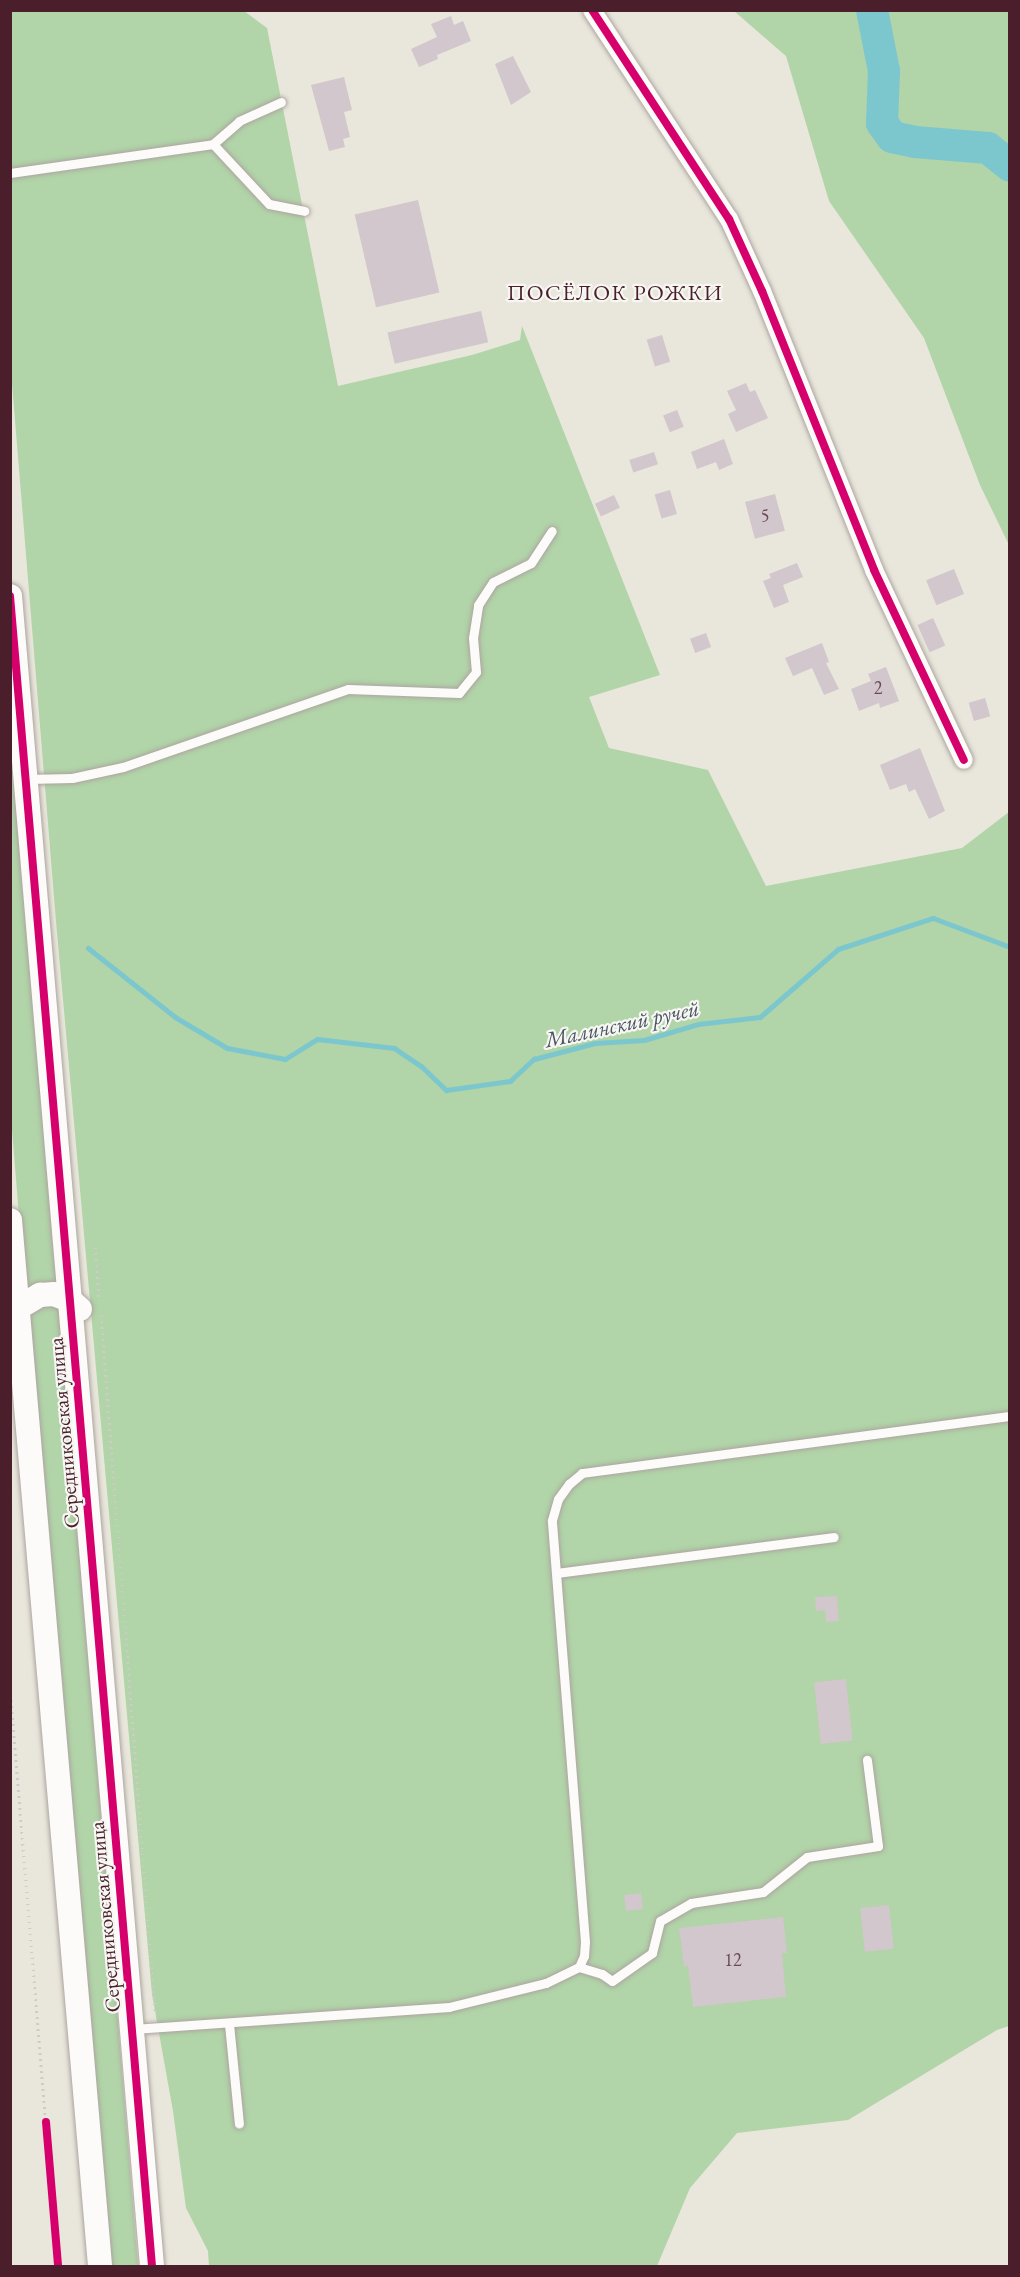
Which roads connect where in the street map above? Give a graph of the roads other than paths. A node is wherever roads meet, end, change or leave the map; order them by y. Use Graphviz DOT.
graph roads {
  1 [pos="592,10"];
  2 [pos="281,102"];
  3 [pos="213,144"];
  4 [pos="10,172"];
  5 [pos="304,211"];
  6 [pos="552,531"];
  7 [pos="10,596"];
  8 [pos="964,760"];
  9 [pos="26,779"];
  10 [pos="10,1220"];
  11 [pos="12,1245"];
  12 [pos="70,1301"];
  13 [pos="18,1308"];
  14 [pos="1010,1416"];
  15 [pos="834,1537"];
  16 [pos="557,1573"];
  17 [pos="867,1760"];
  18 [pos="579,1967"];
  19 [pos="229,2024"];
  20 [pos="144,2029"];
  21 [pos="239,2124"];
  22 [pos="99,2266"];
  23 [pos="152,2266"];
  1 -- 8 [label="street"];
  2 -- 3 [label="lane"];
  3 -- 4 [label="lane"];
  3 -- 5 [label="lane"];
  6 -- 9 [label="lane"];
  7 -- 9 [label="street, Середниковская улица"];
  9 -- 12 [label="street, Середниковская улица"];
  10 -- 11 [label="street, Середниковская улица"];
  11 -- 13 [label="street, Середниковская улица"];
  12 -- 13 [label="street"];
  12 -- 20 [label="street, Середниковская улица"];
  13 -- 22 [label="street, Середниковская улица"];
  14 -- 16 [label="lane"];
  15 -- 16 [label="lane"];
  16 -- 18 [label="lane"];
  17 -- 18 [label="lane"];
  18 -- 19 [label="lane"];
  19 -- 20 [label="lane"];
  19 -- 21 [label="lane"];
  20 -- 23 [label="street, Середниковская улица"];
}
